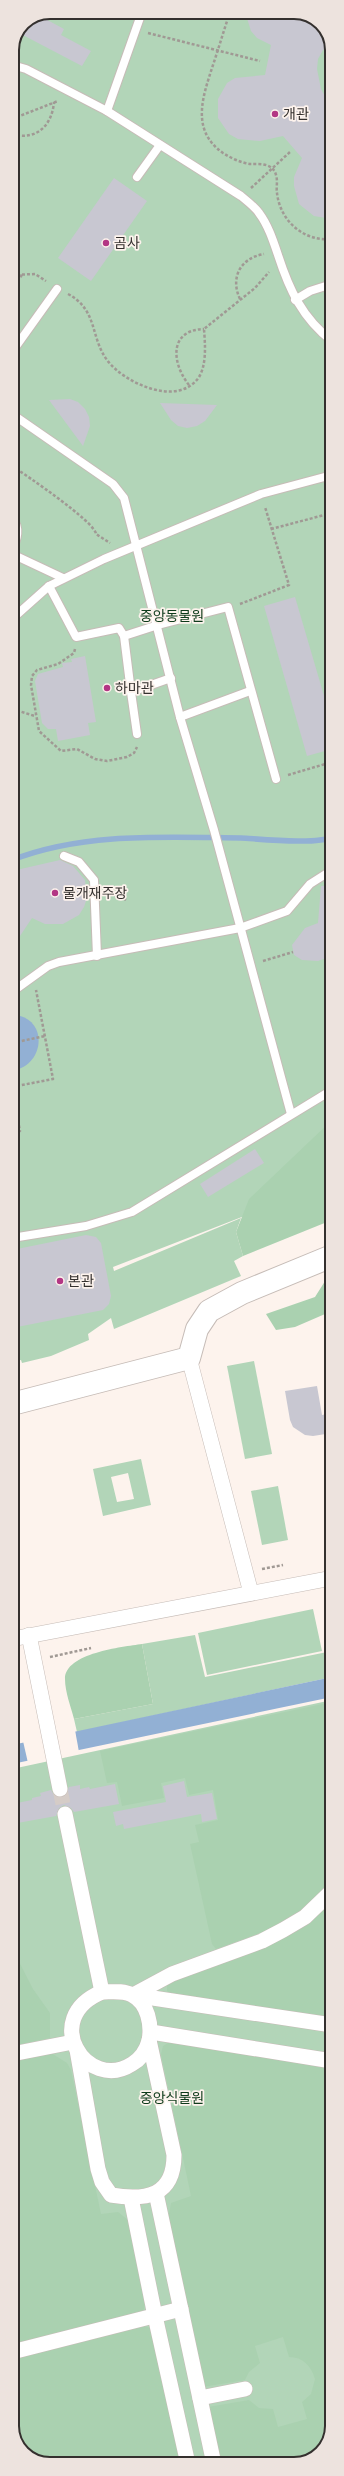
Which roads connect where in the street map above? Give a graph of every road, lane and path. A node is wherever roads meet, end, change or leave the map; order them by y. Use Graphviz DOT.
graph roads {
  1 [pos="140,19"];
  2 [pos="228,19"];
  3 [pos="136,31"];
  4 [pos="217,51"];
  5 [pos="260,61"];
  6 [pos="19,67"];
  7 [pos="74,95"];
  8 [pos="53,104"];
  9 [pos="107,111"];
  10 [pos="19,116"];
  11 [pos="19,136"];
  12 [pos="160,145"];
  13 [pos="291,151"];
  14 [pos="272,168"];
  15 [pos="137,177"];
  16 [pos="241,196"];
  17 [pos="325,239"];
  18 [pos="269,254"];
  19 [pos="278,256"];
  20 [pos="19,274"];
  21 [pos="22,274"];
  22 [pos="19,279"];
  23 [pos="325,286"];
  24 [pos="57,289"];
  25 [pos="240,299"];
  26 [pos="295,300"];
  27 [pos="204,329"];
  28 [pos="325,336"];
  29 [pos="19,342"];
  30 [pos="188,385"];
  31 [pos="19,419"];
  32 [pos="19,471"];
  33 [pos="325,477"];
  34 [pos="261,494"];
  35 [pos="325,515"];
  36 [pos="271,529"];
  37 [pos="135,548"];
  38 [pos="124,552"];
  39 [pos="19,556"];
  40 [pos="62,578"];
  41 [pos="48,586"];
  42 [pos="249,600"];
  43 [pos="19,613"];
  44 [pos="158,625"];
  45 [pos="76,636"];
  46 [pos="124,636"];
  47 [pos="171,678"];
  48 [pos="250,691"];
  49 [pos="131,692"];
  50 [pos="19,711"];
  51 [pos="35,716"];
  52 [pos="180,717"];
  53 [pos="138,734"];
  54 [pos="325,764"];
  55 [pos="303,771"];
  56 [pos="276,779"];
  57 [pos="64,856"];
  58 [pos="325,874"];
  59 [pos="94,880"];
  60 [pos="126,900"];
  61 [pos="240,928"];
  62 [pos="293,952"];
  63 [pos="97,956"];
  64 [pos="251,964"];
  65 [pos="33,977"];
  66 [pos="19,987"];
  67 [pos="45,1036"];
  68 [pos="19,1042"];
  69 [pos="19,1086"];
  70 [pos="325,1094"];
  71 [pos="291,1114"];
  72 [pos="19,1237"];
  73 [pos="325,1259"];
  74 [pos="189,1358"];
  75 [pos="19,1402"];
  76 [pos="283,1565"];
  77 [pos="245,1572"];
  78 [pos="325,1579"];
  79 [pos="251,1593"];
  80 [pos="29,1636"];
  81 [pos="19,1638"];
  82 [pos="60,1789"];
  83 [pos="65,1814"];
  84 [pos="325,1898"];
  85 [pos="102,1992"];
  86 [pos="133,1995"];
  87 [pos="325,2024"];
  88 [pos="150,2036"];
  89 [pos="75,2046"];
  90 [pos="19,2053"];
  91 [pos="325,2060"];
  92 [pos="156,2193"];
  93 [pos="131,2198"];
  94 [pos="181,2309"];
  95 [pos="155,2316"];
  96 [pos="19,2350"];
  97 [pos="245,2389"];
  98 [pos="200,2398"];
  99 [pos="186,2457"];
  100 [pos="213,2457"];
  1 -- 3 [label="lane"];
  2 -- 4 [label="path"];
  3 -- 4 [label="path"];
  3 -- 9 [label="lane"];
  4 -- 5 [label="path"];
  4 -- 14 [label="path"];
  6 -- 7 [label="lane"];
  7 -- 8 [label="path"];
  7 -- 9 [label="lane"];
  8 -- 10 [label="path"];
  8 -- 11 [label="path"];
  9 -- 12 [label="lane"];
  12 -- 15 [label="lane"];
  12 -- 16 [label="lane"];
  13 -- 14 [label="path"];
  14 -- 16 [label="path"];
  14 -- 17 [label="path"];
  16 -- 19 [label="lane"];
  18 -- 25 [label="path"];
  19 -- 25 [label="path"];
  19 -- 26 [label="lane"];
  20 -- 21 [label="path"];
  21 -- 22 [label="path"];
  21 -- 24 [label="path"];
  23 -- 26 [label="lane"];
  24 -- 29 [label="lane"];
  24 -- 30 [label="path"];
  25 -- 27 [label="path"];
  26 -- 28 [label="lane"];
  27 -- 30 [label="path"];
  27 -- 30 [label="path"];
  31 -- 37 [label="lane"];
  32 -- 38 [label="path"];
  33 -- 34 [label="lane"];
  34 -- 36 [label="path"];
  34 -- 37 [label="lane"];
  35 -- 36 [label="path"];
  36 -- 42 [label="path"];
  37 -- 38 [label="lane"];
  37 -- 44 [label="lane"];
  38 -- 40 [label="lane"];
  39 -- 40 [label="lane"];
  40 -- 41 [label="lane"];
  41 -- 43 [label="lane"];
  41 -- 45 [label="lane"];
  44 -- 46 [label="lane"];
  44 -- 47 [label="lane"];
  44 -- 48 [label="lane"];
  45 -- 46 [label="lane"];
  45 -- 51 [label="path"];
  46 -- 49 [label="lane"];
  47 -- 49 [label="lane"];
  47 -- 52 [label="lane"];
  48 -- 52 [label="lane"];
  48 -- 56 [label="lane"];
  49 -- 53 [label="lane"];
  50 -- 51 [label="path"];
  51 -- 53 [label="path"];
  52 -- 61 [label="lane"];
  54 -- 55 [label="path"];
  57 -- 59 [label="lane"];
  58 -- 61 [label="lane"];
  59 -- 60 [label="path"];
  59 -- 63 [label="lane"];
  61 -- 63 [label="lane"];
  61 -- 64 [label="lane"];
  62 -- 64 [label="path"];
  63 -- 65 [label="lane"];
  64 -- 71 [label="lane"];
  65 -- 66 [label="lane"];
  65 -- 67 [label="path"];
  67 -- 68 [label="path"];
  67 -- 69 [label="path"];
  70 -- 71 [label="lane"];
  71 -- 72 [label="lane"];
  73 -- 74 [label="street"];
  74 -- 75 [label="street"];
  74 -- 77 [label="street"];
  76 -- 77 [label="path"];
  77 -- 79 [label="street"];
  78 -- 79 [label="street"];
  79 -- 80 [label="street"];
  80 -- 81 [label="street"];
  80 -- 82 [label="street"];
  83 -- 85 [label="street"];
  84 -- 86 [label="street"];
  85 -- 86 [label="street"];
  85 -- 89 [label="street"];
  86 -- 87 [label="street"];
  86 -- 88 [label="street"];
  88 -- 89 [label="street"];
  88 -- 91 [label="street"];
  88 -- 92 [label="street"];
  89 -- 90 [label="street"];
  89 -- 93 [label="street"];
  92 -- 93 [label="street"];
  92 -- 94 [label="street"];
  93 -- 95 [label="street"];
  94 -- 95 [label="street"];
  94 -- 98 [label="street"];
  95 -- 96 [label="street"];
  95 -- 99 [label="street"];
  97 -- 98 [label="street"];
  98 -- 100 [label="street"];
}
